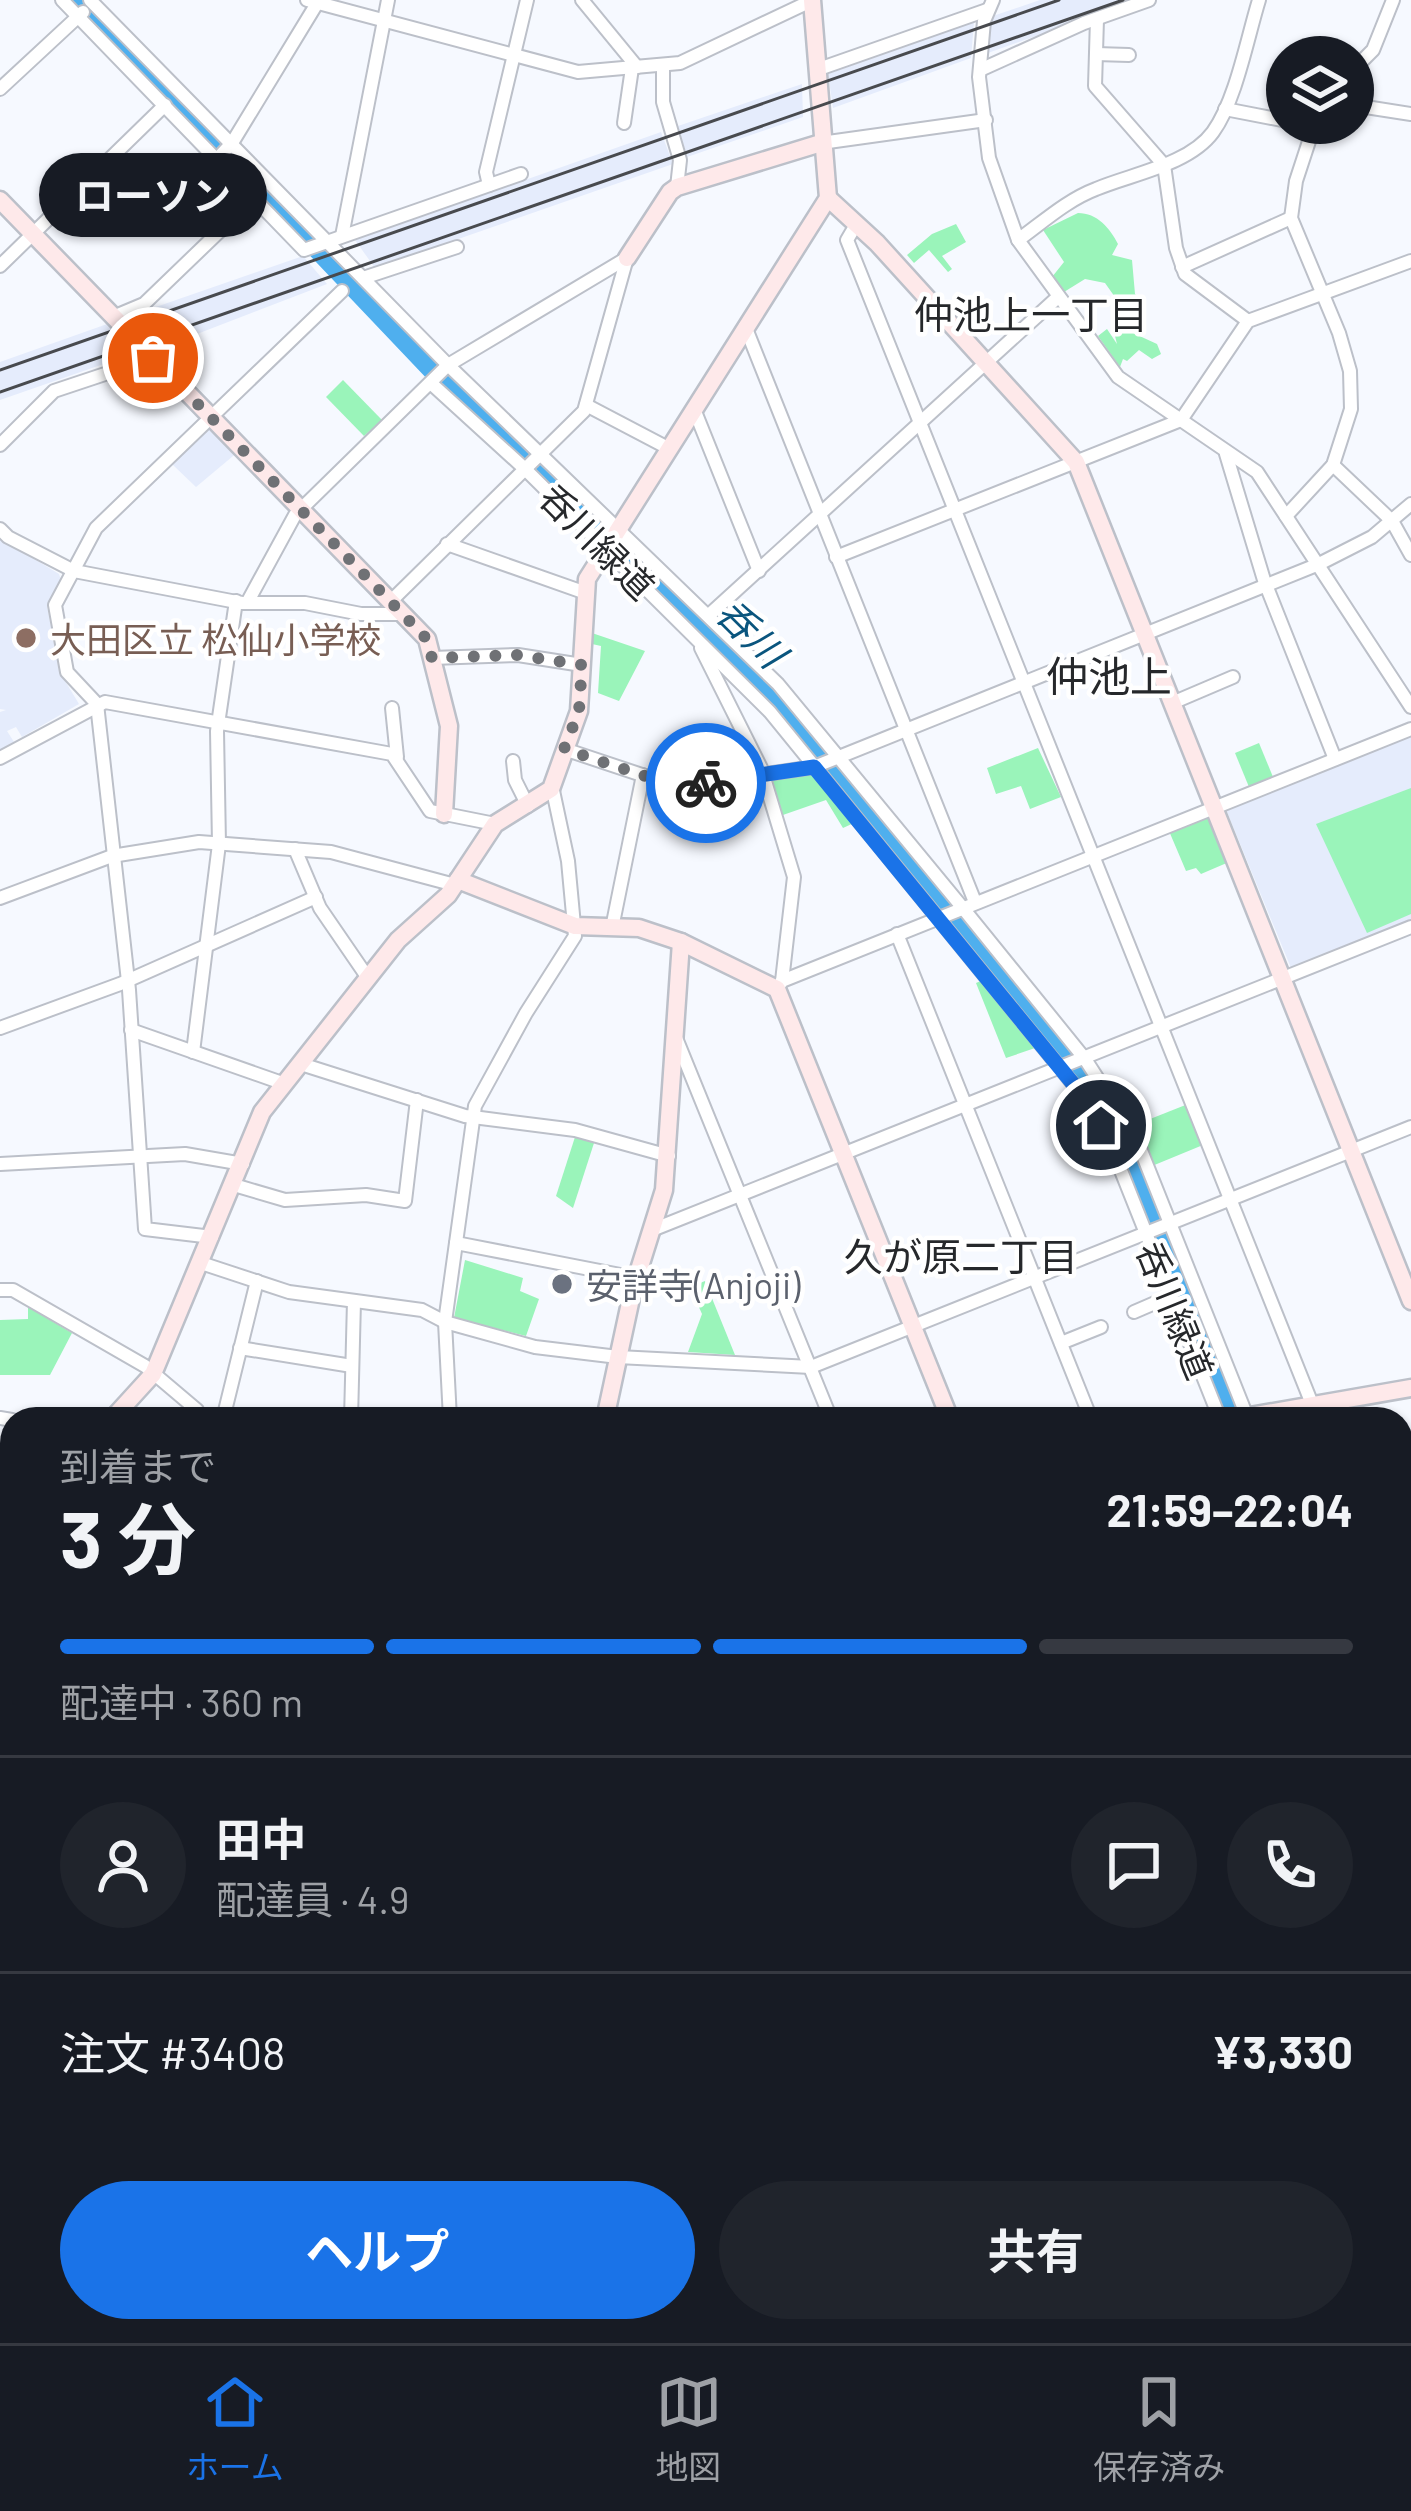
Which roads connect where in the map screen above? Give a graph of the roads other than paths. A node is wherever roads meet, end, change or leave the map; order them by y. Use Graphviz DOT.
graph roads {
  1 [pos="62,0"];
  2 [pos="388,0"];
  3 [pos="527,0"];
  4 [pos="582,0"];
  5 [pos="1149,0"];
  6 [pos="1259,0"];
  7 [pos="1393,0"];
  8 [pos="92,2"];
  9 [pos="312,2"];
  10 [pos="809,2"];
  11 [pos="990,5"];
  12 [pos="78,16"];
  13 [pos="382,17"];
  14 [pos="1097,20"];
  15 [pos="1374,48"];
  16 [pos="1096,54"];
  17 [pos="515,55"];
  18 [pos="1129,55"];
  19 [pos="663,66"];
  20 [pos="634,67"];
  21 [pos="816,70"];
  22 [pos="980,70"];
  23 [pos="0,89"];
  24 [pos="165,104"];
  25 [pos="1374,108"];
  26 [pos="1225,110"];
  27 [pos="1411,114"];
  28 [pos="1266,117"];
  29 [pos="986,120"];
  30 [pos="623,123"];
  31 [pos="821,143"];
  32 [pos="1304,144"];
  33 [pos="224,152"];
  34 [pos="1164,165"];
  35 [pos="521,174"];
  36 [pos="489,185"];
  37 [pos="677,187"];
  38 [pos="254,198"];
  39 [pos="828,198"];
  40 [pos="0,200"];
  41 [pos="1291,218"];
  42 [pos="857,223"];
  43 [pos="33,234"];
  44 [pos="335,239"];
  45 [pos="1018,240"];
  46 [pos="458,248"];
  47 [pos="627,258"];
  48 [pos="1411,261"];
  49 [pos="0,266"];
  50 [pos="1182,267"];
  51 [pos="363,278"];
  52 [pos="342,291"];
  53 [pos="1322,295"];
  54 [pos="1058,297"];
  55 [pos="113,317"];
  56 [pos="1248,321"];
  57 [pos="745,326"];
  58 [pos="153,358"];
  59 [pos="983,363"];
  60 [pos="448,365"];
  61 [pos="432,385"];
  62 [pos="586,405"];
  63 [pos="693,408"];
  64 [pos="211,418"];
  65 [pos="1181,420"];
  66 [pos="920,424"];
  67 [pos="0,445"];
  68 [pos="668,448"];
  69 [pos="1226,453"];
  70 [pos="532,462"];
  71 [pos="1076,462"];
  72 [pos="1333,465"];
  73 [pos="1411,504"];
  74 [pos="301,509"];
  75 [pos="956,511"];
  76 [pos="819,514"];
  77 [pos="1286,516"];
  78 [pos="1392,521"];
  79 [pos="0,529"];
  80 [pos="612,539"];
  81 [pos="447,544"];
  82 [pos="1411,556"];
  83 [pos="836,557"];
  84 [pos="1319,564"];
  85 [pos="74,571"];
  86 [pos="759,571"];
  87 [pos="1267,586"];
  88 [pos="586,593"];
  89 [pos="241,602"];
  90 [pos="397,607"];
  91 [pos="709,616"];
  92 [pos="1144,634"];
  93 [pos="696,639"];
  94 [pos="432,658"];
  95 [pos="582,665"];
  96 [pos="1233,677"];
  97 [pos="1023,683"];
  98 [pos="1172,703"];
  99 [pos="97,704"];
  100 [pos="1411,707"];
  101 [pos="392,708"];
  102 [pos="219,723"];
  103 [pos="1411,729"];
  104 [pos="906,730"];
  105 [pos="564,749"];
  106 [pos="398,757"];
  107 [pos="0,758"];
  108 [pos="837,759"];
  109 [pos="1335,759"];
  110 [pos="512,761"];
  111 [pos="815,767"];
  112 [pos="643,775"];
  113 [pos="763,775"];
  114 [pos="552,786"];
  115 [pos="528,806"];
  116 [pos="1214,807"];
  117 [pos="444,814"];
  118 [pos="495,824"];
  119 [pos="219,844"];
  120 [pos="295,849"];
  121 [pos="112,856"];
  122 [pos="1091,856"];
  123 [pos="457,883"];
  124 [pos="316,897"];
  125 [pos="0,898"];
  126 [pos="965,906"];
  127 [pos="938,917"];
  128 [pos="574,926"];
  129 [pos="612,928"];
  130 [pos="1408,928"];
  131 [pos="897,934"];
  132 [pos="681,941"];
  133 [pos="207,942"];
  134 [pos="1410,944"];
  135 [pos="368,978"];
  136 [pos="1283,979"];
  137 [pos="127,981"];
  138 [pos="779,985"];
  139 [pos="0,1028"];
  140 [pos="1162,1028"];
  141 [pos="131,1030"];
  142 [pos="676,1037"];
  143 [pos="193,1052"];
  144 [pos="1083,1059"];
  145 [pos="301,1064"];
  146 [pos="1062,1068"];
  147 [pos="285,1084"];
  148 [pos="417,1100"];
  149 [pos="967,1105"];
  150 [pos="473,1118"];
  151 [pos="1411,1127"];
  152 [pos="845,1153"];
  153 [pos="1347,1153"];
  154 [pos="140,1154"];
  155 [pos="669,1156"];
  156 [pos="0,1164"];
  157 [pos="243,1164"];
  158 [pos="234,1185"];
  159 [pos="742,1195"];
  160 [pos="1230,1200"];
  161 [pos="1168,1224"];
  162 [pos="652,1230"];
  163 [pos="1147,1233"];
  164 [pos="212,1237"];
  165 [pos="456,1243"];
  166 [pos="201,1263"];
  167 [pos="636,1278"];
  168 [pos="1036,1279"];
  169 [pos="256,1281"];
  170 [pos="0,1290"];
  171 [pos="1171,1296"];
  172 [pos="354,1300"];
  173 [pos="1411,1301"];
  174 [pos="1134,1312"];
  175 [pos="446,1322"];
  176 [pos="913,1326"];
  177 [pos="1101,1327"];
  178 [pos="1061,1343"];
  179 [pos="240,1348"];
  180 [pos="618,1357"];
  181 [pos="352,1366"];
  182 [pos="811,1367"];
  183 [pos="153,1374"];
  184 [pos="1411,1388"];
  185 [pos="123,1407"];
  186 [pos="193,1407"];
  187 [pos="228,1407"];
  188 [pos="351,1407"];
  189 [pos="450,1407"];
  190 [pos="608,1407"];
  191 [pos="826,1407"];
  192 [pos="945,1407"];
  193 [pos="1086,1407"];
  194 [pos="1215,1407"];
  195 [pos="1238,1407"];
  196 [pos="1313,1407"];
  197 [pos="1332,1407"];
  1 -- 12 [label="street"];
  2 -- 13 [label="street"];
  3 -- 17 [label="street"];
  4 -- 20 [label="street"];
  5 -- 14 [label="street"];
  6 -- 26 [label="street"];
  7 -- 15 [label="street"];
  8 -- 12 [label="street"];
  8 -- 33 [label="street"];
  9 -- 13 [label="street"];
  9 -- 33 [label="street"];
  10 -- 19 [label="street"];
  10 -- 21 [label="street"];
  11 -- 21 [label="street"];
  11 -- 22 [label="street"];
  12 -- 23 [label="street"];
  12 -- 24 [label="street"];
  13 -- 17 [label="street"];
  13 -- 44 [label="street"];
  14 -- 16 [label="street"];
  14 -- 22 [label="street"];
  16 -- 18 [label="street"];
  16 -- 34 [label="street"];
  17 -- 20 [label="street"];
  17 -- 36 [label="street"];
  19 -- 20 [label="street"];
  19 -- 37 [label="street"];
  20 -- 30 [label="street"];
  21 -- 31 [label="street"];
  22 -- 29 [label="street"];
  24 -- 33 [label="street"];
  24 -- 43 [label="street"];
  25 -- 27 [label="street"];
  26 -- 28 [label="street"];
  26 -- 34 [label="street"];
  29 -- 31 [label="street"];
  29 -- 45 [label="street"];
  31 -- 37 [label="street"];
  31 -- 39 [label="street"];
  32 -- 41 [label="street"];
  33 -- 38 [label="street"];
  33 -- 44 [label="street"];
  34 -- 45 [label="street"];
  34 -- 50 [label="street"];
  35 -- 36 [label="street"];
  36 -- 44 [label="street"];
  37 -- 47 [label="street"];
  38 -- 44 [label="street"];
  38 -- 55 [label="street"];
  39 -- 42 [label="street"];
  39 -- 57 [label="street"];
  40 -- 43 [label="street"];
  41 -- 50 [label="street"];
  41 -- 53 [label="street"];
  42 -- 59 [label="street"];
  42 -- 66 [label="street"];
  43 -- 49 [label="street"];
  43 -- 55 [label="street"];
  44 -- 51 [label="street"];
  45 -- 54 [label="street"];
  46 -- 51 [label="street"];
  47 -- 60 [label="street"];
  47 -- 62 [label="street"];
  48 -- 53 [label="street"];
  50 -- 56 [label="street"];
  51 -- 60 [label="street"];
  52 -- 64 [label="street"];
  53 -- 56 [label="street"];
  53 -- 72 [label="street"];
  54 -- 59 [label="street"];
  54 -- 65 [label="street"];
  55 -- 58 [label="street"];
  56 -- 65 [label="street"];
  57 -- 63 [label="street"];
  57 -- 76 [label="street"];
  58 -- 64 [label="street"];
  58 -- 67 [label="street"];
  59 -- 66 [label="street"];
  59 -- 71 [label="street"];
  60 -- 61 [label="street"];
  60 -- 70 [label="street"];
  61 -- 70 [label="street, 呑川緑道"];
  61 -- 74 [label="street"];
  62 -- 68 [label="street"];
  62 -- 70 [label="street"];
  63 -- 68 [label="street"];
  63 -- 86 [label="street"];
  64 -- 74 [label="street"];
  64 -- 85 [label="street"];
  65 -- 69 [label="street"];
  65 -- 71 [label="street"];
  66 -- 75 [label="street"];
  66 -- 76 [label="street"];
  68 -- 80 [label="street"];
  69 -- 77 [label="street"];
  69 -- 87 [label="street"];
  70 -- 80 [label="street"];
  70 -- 80 [label="street, 呑川緑道"];
  70 -- 81 [label="street"];
  71 -- 75 [label="street"];
  71 -- 92 [label="street"];
  72 -- 77 [label="street"];
  72 -- 78 [label="street"];
  73 -- 78 [label="street"];
  74 -- 89 [label="street"];
  74 -- 90 [label="street"];
  75 -- 83 [label="street"];
  75 -- 97 [label="street"];
  76 -- 83 [label="street"];
  76 -- 86 [label="street"];
  77 -- 84 [label="street"];
  78 -- 82 [label="street"];
  78 -- 84 [label="street"];
  79 -- 85 [label="street"];
  80 -- 88 [label="street"];
  80 -- 91 [label="street"];
  80 -- 93 [label="street, 呑川緑道"];
  81 -- 88 [label="street"];
  81 -- 90 [label="street"];
  83 -- 104 [label="street"];
  84 -- 87 [label="street"];
  84 -- 100 [label="street"];
  85 -- 89 [label="street"];
  85 -- 99 [label="street"];
  86 -- 91 [label="street"];
  87 -- 92 [label="street"];
  87 -- 109 [label="street"];
  88 -- 95 [label="street"];
  89 -- 90 [label="street"];
  89 -- 102 [label="street"];
  90 -- 94 [label="street"];
  91 -- 108 [label="street"];
  92 -- 97 [label="street"];
  92 -- 98 [label="street"];
  93 -- 111 [label="street, 呑川緑道"];
  93 -- 113 [label="street"];
  94 -- 95 [label="street"];
  94 -- 117 [label="street"];
  95 -- 105 [label="street"];
  96 -- 98 [label="street"];
  97 -- 104 [label="street"];
  97 -- 122 [label="street"];
  98 -- 116 [label="street"];
  99 -- 102 [label="street"];
  99 -- 107 [label="street"];
  99 -- 121 [label="street"];
  101 -- 106 [label="street"];
  102 -- 106 [label="street"];
  102 -- 119 [label="street"];
  103 -- 109 [label="street"];
  104 -- 108 [label="street"];
  104 -- 126 [label="street"];
  105 -- 112 [label="street"];
  105 -- 114 [label="street"];
  106 -- 117 [label="street"];
  108 -- 111 [label="street"];
  108 -- 126 [label="street"];
  109 -- 116 [label="street"];
  110 -- 115 [label="street"];
  111 -- 113 [label="street"];
  111 -- 127 [label="street, 呑川緑道"];
  112 -- 113 [label="street"];
  112 -- 129 [label="street"];
  113 -- 138 [label="street"];
  114 -- 115 [label="street"];
  114 -- 128 [label="street"];
  115 -- 118 [label="street"];
  116 -- 122 [label="street"];
  116 -- 136 [label="street"];
  117 -- 118 [label="street"];
  118 -- 123 [label="street"];
  119 -- 120 [label="street"];
  119 -- 121 [label="street"];
  119 -- 133 [label="street"];
  120 -- 123 [label="street"];
  120 -- 124 [label="street"];
  121 -- 125 [label="street"];
  121 -- 137 [label="street"];
  122 -- 126 [label="street"];
  122 -- 140 [label="street"];
  123 -- 128 [label="street"];
  123 -- 135 [label="street"];
  124 -- 133 [label="street"];
  124 -- 135 [label="street"];
  126 -- 127 [label="street"];
  126 -- 144 [label="street"];
  127 -- 131 [label="street"];
  127 -- 146 [label="street, 呑川緑道"];
  128 -- 129 [label="street"];
  128 -- 150 [label="street"];
  129 -- 132 [label="street"];
  130 -- 134 [label="street"];
  130 -- 136 [label="street"];
  131 -- 138 [label="street"];
  131 -- 149 [label="street"];
  132 -- 138 [label="street"];
  132 -- 142 [label="street"];
  133 -- 137 [label="street"];
  133 -- 143 [label="street"];
  135 -- 145 [label="street"];
  136 -- 140 [label="street"];
  136 -- 153 [label="street"];
  137 -- 139 [label="street"];
  137 -- 141 [label="street"];
  138 -- 152 [label="street"];
  140 -- 144 [label="street"];
  140 -- 160 [label="street"];
  141 -- 143 [label="street"];
  141 -- 154 [label="street"];
  142 -- 155 [label="street"];
  142 -- 159 [label="street"];
  143 -- 147 [label="street"];
  144 -- 146 [label="street"];
  144 -- 161 [label="street"];
  145 -- 147 [label="street"];
  145 -- 148 [label="street"];
  146 -- 149 [label="street"];
  146 -- 163 [label="street, 呑川緑道"];
  147 -- 157 [label="street"];
  148 -- 150 [label="street"];
  148 -- 158 [label="street"];
  149 -- 152 [label="street"];
  149 -- 168 [label="street"];
  150 -- 155 [label="street"];
  150 -- 165 [label="street"];
  151 -- 153 [label="street"];
  152 -- 159 [label="street"];
  152 -- 176 [label="street"];
  153 -- 160 [label="street"];
  153 -- 173 [label="street"];
  154 -- 156 [label="street"];
  154 -- 157 [label="street"];
  154 -- 164 [label="street"];
  155 -- 162 [label="street"];
  157 -- 158 [label="street"];
  158 -- 164 [label="street"];
  159 -- 162 [label="street"];
  159 -- 182 [label="street"];
  160 -- 161 [label="street"];
  160 -- 196 [label="street"];
  161 -- 163 [label="street"];
  161 -- 195 [label="street"];
  162 -- 167 [label="street"];
  163 -- 168 [label="street"];
  163 -- 171 [label="street, 呑川緑道"];
  164 -- 166 [label="street"];
  165 -- 167 [label="street"];
  165 -- 175 [label="street"];
  166 -- 169 [label="street"];
  166 -- 183 [label="street"];
  167 -- 180 [label="street"];
  168 -- 176 [label="street"];
  168 -- 178 [label="street"];
  169 -- 172 [label="street"];
  169 -- 179 [label="street"];
  170 -- 183 [label="street"];
  171 -- 174 [label="street"];
  171 -- 194 [label="street, 呑川緑道"];
  172 -- 175 [label="street"];
  172 -- 181 [label="street"];
  175 -- 180 [label="street"];
  175 -- 189 [label="street"];
  176 -- 182 [label="street"];
  176 -- 192 [label="street"];
  177 -- 178 [label="street"];
  178 -- 193 [label="street"];
  179 -- 181 [label="street"];
  179 -- 187 [label="street"];
  180 -- 182 [label="street"];
  180 -- 190 [label="street"];
  181 -- 188 [label="street"];
  182 -- 191 [label="street"];
  183 -- 185 [label="street"];
  183 -- 186 [label="street"];
  184 -- 197 [label="street"];
}
